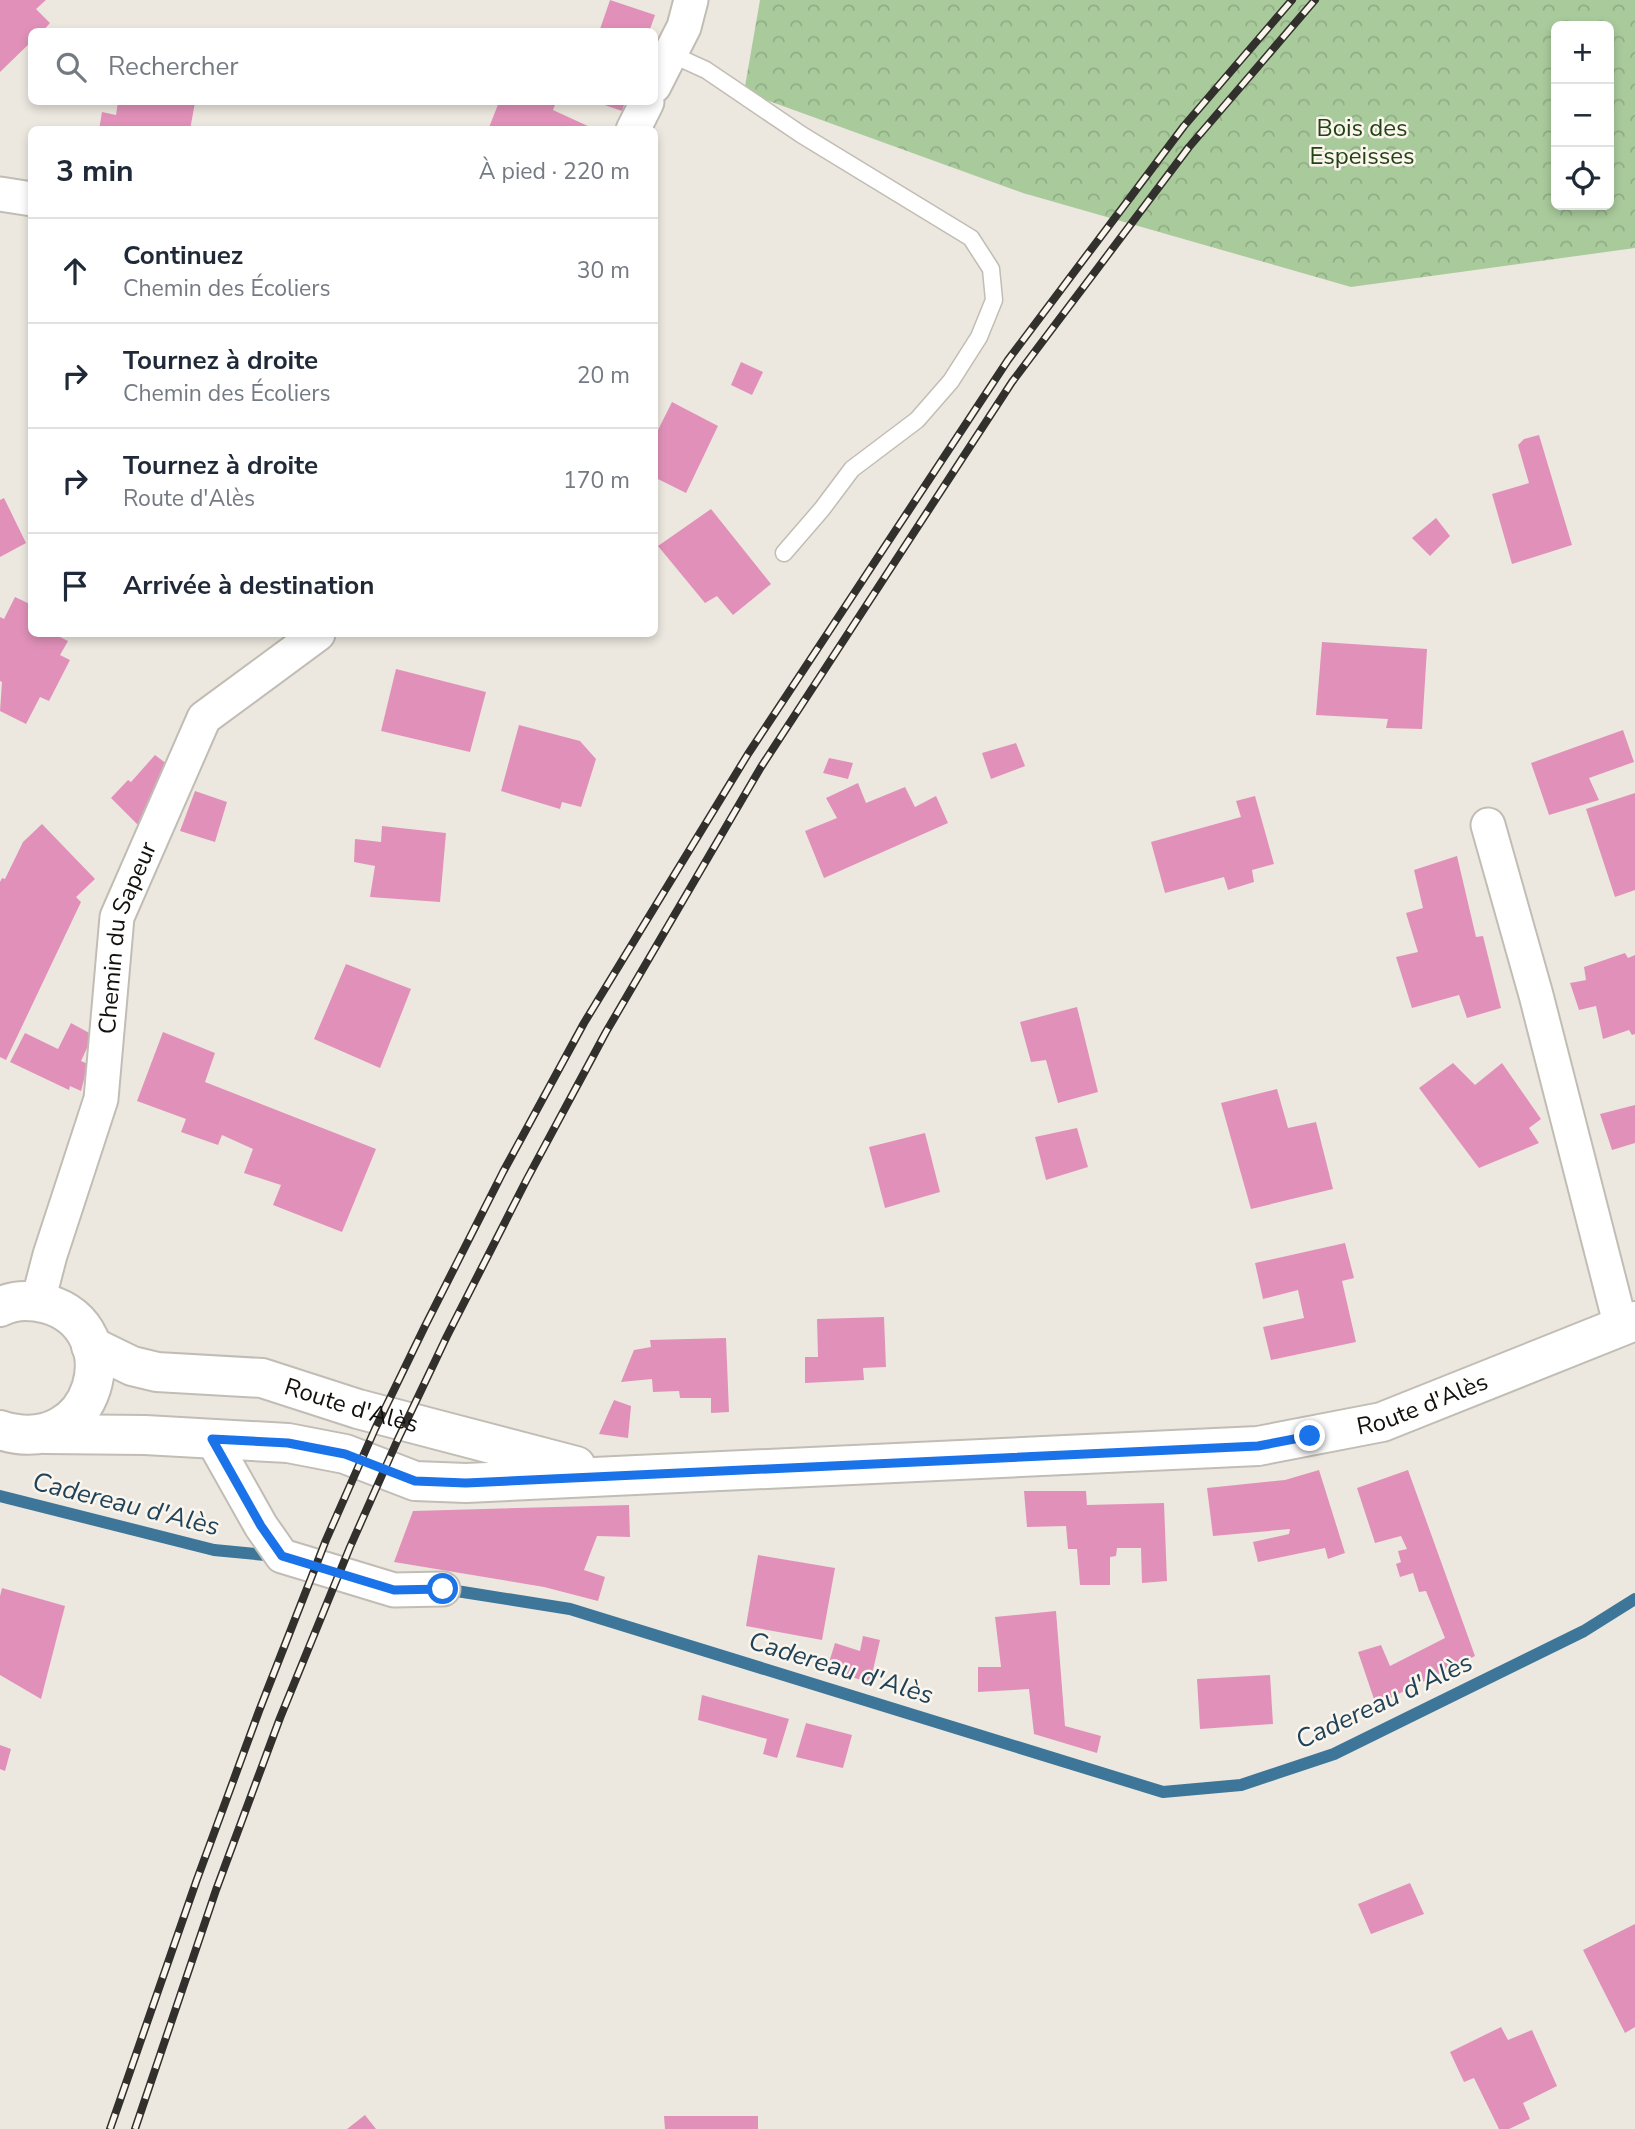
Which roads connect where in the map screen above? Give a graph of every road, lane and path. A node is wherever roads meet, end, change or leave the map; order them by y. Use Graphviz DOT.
graph roads {
  1 [pos="691,0"];
  2 [pos="671,54"];
  3 [pos="658,78"];
  4 [pos="646,105"];
  5 [pos="635,126"];
  6 [pos="0,194"];
  7 [pos="28,198"];
  8 [pos="784,553"];
  9 [pos="314,637"];
  10 [pos="1488,825"];
  11 [pos="38,1301"];
  12 [pos="0,1307"];
  13 [pos="1628,1324"];
  14 [pos="92,1346"];
  15 [pos="0,1430"];
  16 [pos="45,1434"];
  17 [pos="212,1439"];
  18 [pos="612,1476"];
  19 [pos="443,1589"];
  1 -- 2 [label="street"];
  2 -- 3 [label="street"];
  2 -- 8 [label="lane"];
  4 -- 5 [label="street"];
  6 -- 7 [label="street"];
  9 -- 11 [label="street, Chemin du Sapeur"];
  10 -- 13 [label="street"];
  11 -- 12 [label="main road"];
  11 -- 14 [label="main road"];
  13 -- 18 [label="main road, Route d'Alès"];
  14 -- 16 [label="main road"];
  14 -- 18 [label="main road, Route d'Alès"];
  15 -- 16 [label="main road, Route d'Alès"];
  16 -- 17 [label="main road, Route d'Alès"];
  17 -- 18 [label="main road, Route d'Alès"];
  17 -- 19 [label="street"];
}
